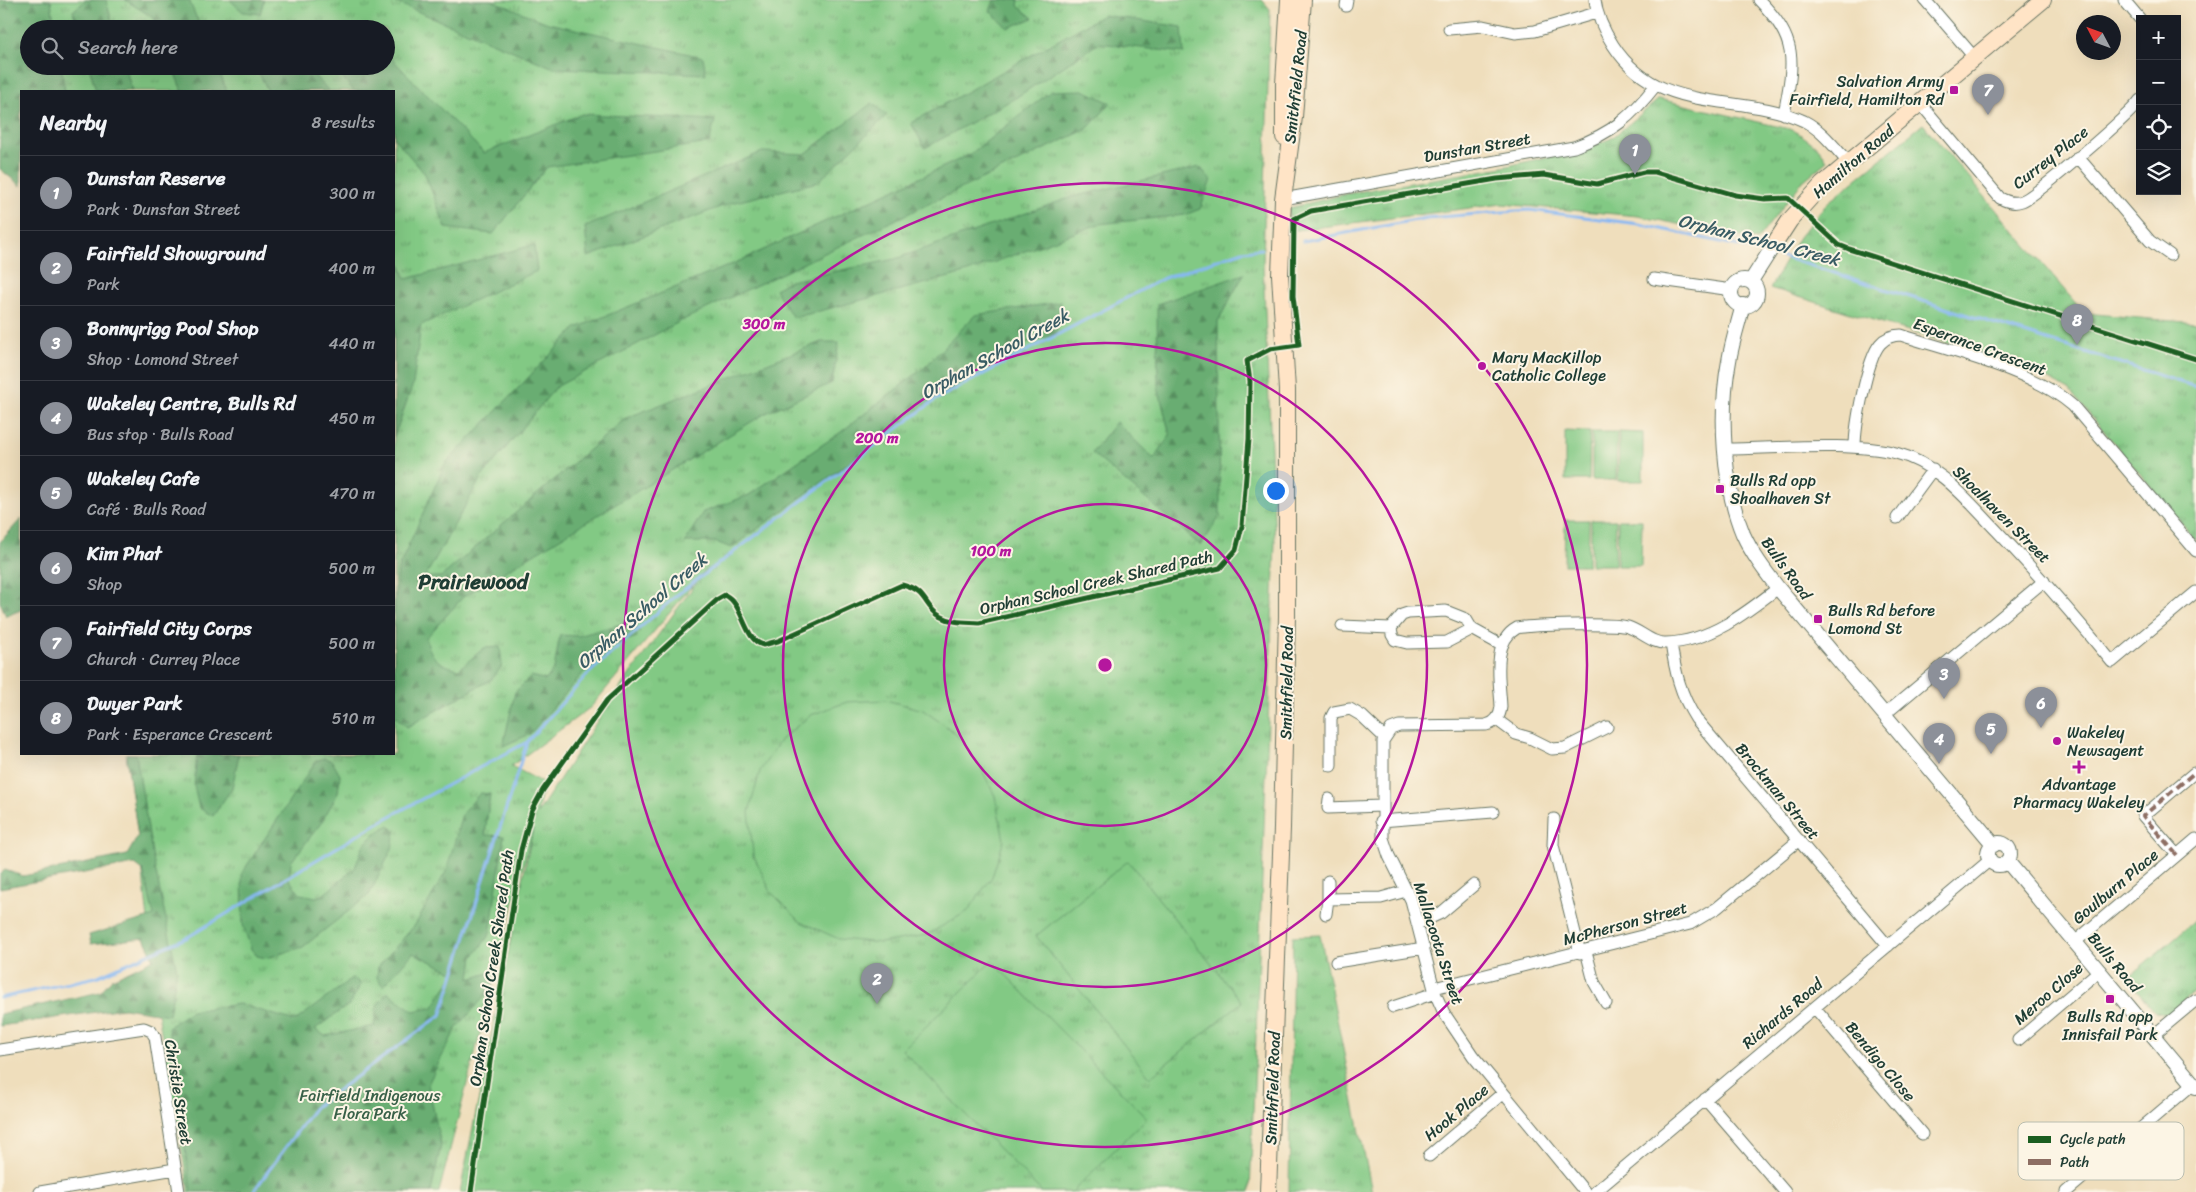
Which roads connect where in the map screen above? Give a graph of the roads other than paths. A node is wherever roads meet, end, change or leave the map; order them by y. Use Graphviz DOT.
graph roads {
  1 [pos="1288,0"];
  2 [pos="1296,0"];
  3 [pos="1303,0"];
  4 [pos="1595,0"];
  5 [pos="1759,0"];
  6 [pos="1925,0"];
  7 [pos="2043,0"];
  8 [pos="2124,0"];
  9 [pos="1596,13"];
  10 [pos="2137,15"];
  11 [pos="1449,29"];
  12 [pos="1299,54"];
  13 [pos="1974,57"];
  14 [pos="1656,85"];
  15 [pos="1920,103"];
  16 [pos="2137,105"];
  17 [pos="1784,114"];
  18 [pos="2078,158"];
  19 [pos="1848,162"];
  20 [pos="1285,174"];
  21 [pos="1283,199"];
  22 [pos="1777,240"];
  23 [pos="2170,254"];
  24 [pos="1654,279"];
  25 [pos="1751,281"];
  26 [pos="1732,290"];
  27 [pos="1743,306"];
  28 [pos="1855,447"];
  29 [pos="1725,449"];
  30 [pos="1933,470"];
  31 [pos="1897,518"];
  32 [pos="2196,551"];
  33 [pos="2044,581"];
  34 [pos="1778,588"];
  35 [pos="2196,592"];
  36 [pos="1342,626"];
  37 [pos="1391,628"];
  38 [pos="1472,629"];
  39 [pos="1670,642"];
  40 [pos="1501,645"];
  41 [pos="1884,715"];
  42 [pos="1497,720"];
  43 [pos="1607,727"];
  44 [pos="1384,738"];
  45 [pos="1331,766"];
  46 [pos="2194,773"];
  47 [pos="1329,799"];
  48 [pos="1381,806"];
  49 [pos="1493,812"];
  50 [pos="1554,819"];
  51 [pos="1381,821"];
  52 [pos="2196,839"];
  53 [pos="1799,840"];
  54 [pos="1994,845"];
  55 [pos="2177,855"];
  56 [pos="1990,860"];
  57 [pos="2007,861"];
  58 [pos="1328,881"];
  59 [pos="1474,885"];
  60 [pos="1406,891"];
  61 [pos="1328,899"];
  62 [pos="1326,914"];
  63 [pos="1417,924"];
  64 [pos="2075,942"];
  65 [pos="1888,946"];
  66 [pos="1424,948"];
  67 [pos="1583,952"];
  68 [pos="1336,962"];
  69 [pos="2100,970"];
  70 [pos="1435,990"];
  71 [pos="2196,1000"];
  72 [pos="1606,1003"];
  73 [pos="1393,1008"];
  74 [pos="1815,1008"];
  75 [pos="2154,1035"];
  76 [pos="2018,1040"];
  77 [pos="0,1050"];
  78 [pos="2195,1085"];
  79 [pos="1503,1093"];
  80 [pos="1705,1098"];
  81 [pos="2150,1122"];
  82 [pos="1922,1134"];
  83 [pos="1429,1156"];
  84 [pos="175,1170"];
  85 [pos="2080,1180"];
  86 [pos="40,1192"];
  87 [pos="179,1192"];
  88 [pos="1268,1192"];
  89 [pos="1585,1192"];
  90 [pos="1596,1192"];
  91 [pos="1785,1192"];
  92 [pos="2066,1192"];
  1 -- 20 [label="main road, Smithfield Road"];
  2 -- 12 [label="main road"];
  3 -- 12 [label="main road, Smithfield Road"];
  4 -- 9 [label="street"];
  5 -- 17 [label="street"];
  6 -- 13 [label="street"];
  7 -- 13 [label="main road, Hamilton Road"];
  8 -- 10 [label="street"];
  9 -- 11 [label="street"];
  9 -- 14 [label="street"];
  12 -- 20 [label="main road, Smithfield Road"];
  13 -- 15 [label="main road, Hamilton Road"];
  14 -- 17 [label="street"];
  14 -- 21 [label="street, Dunstan Street"];
  15 -- 18 [label="street, Currey Place"];
  15 -- 19 [label="main road, Hamilton Road"];
  16 -- 18 [label="street, Currey Place"];
  17 -- 19 [label="street"];
  18 -- 23 [label="street"];
  19 -- 22 [label="main road, Hamilton Road"];
  20 -- 21 [label="main road, Smithfield Road"];
  21 -- 88 [label="main road, Smithfield Road"];
  22 -- 25 [label="street, Hamilton Road"];
  24 -- 26 [label="street"];
  25 -- 26 [label="street"];
  25 -- 27 [label="street"];
  26 -- 27 [label="street"];
  27 -- 29 [label="street, Bulls Road"];
  28 -- 29 [label="street, Shoalhaven Street"];
  28 -- 30 [label="street, Shoalhaven Street"];
  28 -- 32 [label="street, Esperance Crescent"];
  29 -- 34 [label="street, Bulls Road"];
  30 -- 31 [label="street"];
  30 -- 33 [label="street, Shoalhaven Street"];
  33 -- 35 [label="street, Shoalhaven Street"];
  33 -- 41 [label="street"];
  34 -- 39 [label="street"];
  34 -- 41 [label="street, Bulls Road"];
  36 -- 37 [label="street"];
  37 -- 38 [label="street"];
  37 -- 38 [label="street"];
  38 -- 40 [label="street"];
  39 -- 40 [label="street"];
  39 -- 53 [label="street, Brockman Street"];
  40 -- 42 [label="street"];
  41 -- 54 [label="street, Bulls Road"];
  42 -- 43 [label="street"];
  42 -- 44 [label="street"];
  44 -- 45 [label="street"];
  44 -- 48 [label="street, Mallacoota Street"];
  46 -- 55 [label="street, Goulburn Place"];
  47 -- 48 [label="street"];
  48 -- 51 [label="street, Mallacoota Street"];
  49 -- 51 [label="street"];
  50 -- 67 [label="street"];
  51 -- 60 [label="street, Mallacoota Street"];
  52 -- 55 [label="street, Goulburn Place"];
  53 -- 65 [label="street, Brockman Street"];
  53 -- 67 [label="street, McPherson Street"];
  54 -- 56 [label="street"];
  54 -- 57 [label="street"];
  55 -- 64 [label="street, Goulburn Place"];
  56 -- 57 [label="street"];
  56 -- 65 [label="street, Richards Road"];
  57 -- 64 [label="street, Bulls Road"];
  58 -- 61 [label="street"];
  59 -- 63 [label="street"];
  60 -- 61 [label="street"];
  60 -- 63 [label="street, Mallacoota Street"];
  61 -- 62 [label="street"];
  63 -- 66 [label="street, Mallacoota Street"];
  64 -- 69 [label="street, Bulls Road"];
  65 -- 74 [label="street, Richards Road"];
  66 -- 68 [label="street"];
  66 -- 70 [label="street, Mallacoota Street"];
  67 -- 70 [label="street, McPherson Street"];
  67 -- 72 [label="street"];
  69 -- 75 [label="street, Bulls Road"];
  69 -- 76 [label="street, Meroo Close"];
  70 -- 73 [label="street, McPherson Street"];
  70 -- 79 [label="street, Mallacoota Street"];
  71 -- 75 [label="street"];
  74 -- 80 [label="street, Richards Road"];
  74 -- 82 [label="street, Bendigo Close"];
  75 -- 78 [label="street, Bulls Road"];
  77 -- 84 [label="street, Christie Street"];
  78 -- 81 [label="street"];
  79 -- 83 [label="street, Hook Place"];
  79 -- 89 [label="street, Mallacoota Street"];
  80 -- 90 [label="street, Richards Road"];
  80 -- 91 [label="street"];
  84 -- 86 [label="street"];
  84 -- 87 [label="street, Christie Street"];
  85 -- 92 [label="street"];
}
